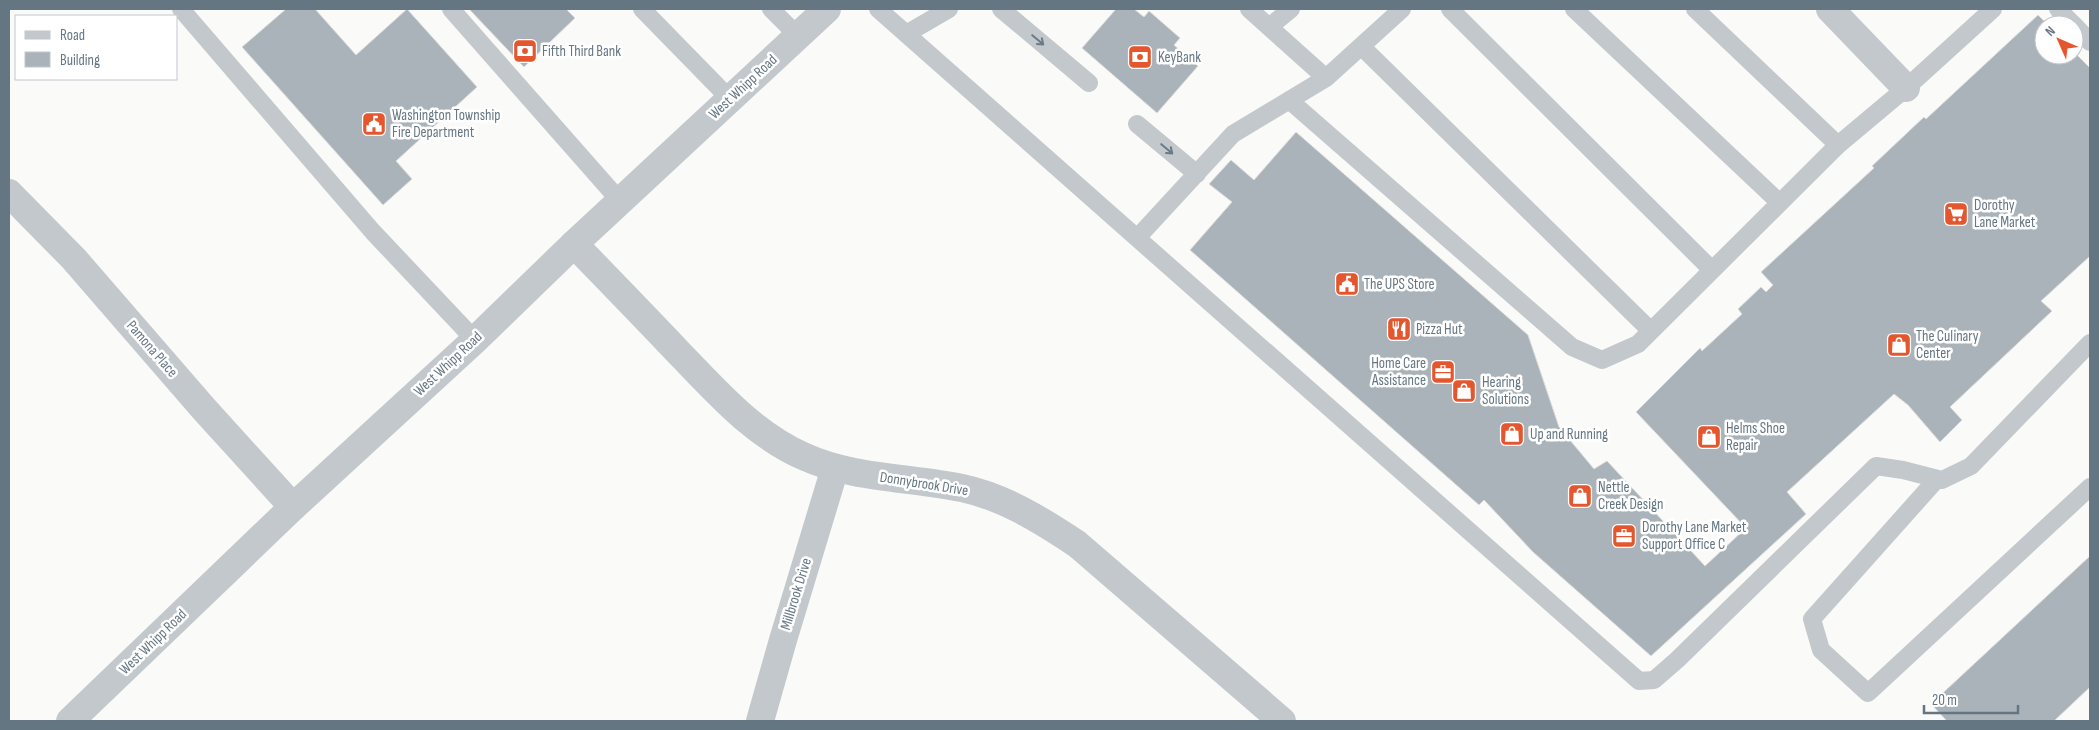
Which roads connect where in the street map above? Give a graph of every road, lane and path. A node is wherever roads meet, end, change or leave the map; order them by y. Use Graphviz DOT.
graph roads {
  1 [pos="181,9"];
  2 [pos="451,9"];
  3 [pos="642,9"];
  4 [pos="771,9"];
  5 [pos="827,9"];
  6 [pos="878,9"];
  7 [pos="949,9"];
  8 [pos="1001,9"];
  9 [pos="1249,9"];
  10 [pos="1291,9"];
  11 [pos="1402,9"];
  12 [pos="1450,9"];
  13 [pos="1574,9"];
  14 [pos="1695,9"];
  15 [pos="1830,9"];
  16 [pos="1993,9"];
  17 [pos="1269,27"];
  18 [pos="906,34"];
  19 [pos="798,36"];
  20 [pos="1361,46"];
  21 [pos="1326,78"];
  22 [pos="1088,83"];
  23 [pos="1906,88"];
  24 [pos="730,99"];
  25 [pos="1289,100"];
  26 [pos="1137,124"];
  27 [pos="1838,145"];
  28 [pos="1197,174"];
  29 [pos="9,193"];
  30 [pos="620,201"];
  31 [pos="1780,203"];
  32 [pos="1138,238"];
  33 [pos="574,244"];
  34 [pos="1712,270"];
  35 [pos="1650,332"];
  36 [pos="475,340"];
  37 [pos="2090,343"];
  38 [pos="835,468"];
  39 [pos="1937,479"];
  40 [pos="2090,487"];
  41 [pos="293,507"];
  42 [pos="70,721"];
  43 [pos="760,721"];
  44 [pos="1282,721"];
  1 -- 36 [label="lane"];
  2 -- 30 [label="lane"];
  3 -- 24 [label="lane"];
  4 -- 19 [label="lane"];
  5 -- 19 [label="street, West Whipp Road"];
  6 -- 18 [label="lane"];
  7 -- 18 [label="lane"];
  8 -- 22 [label="lane, one-way"];
  9 -- 17 [label="lane"];
  10 -- 17 [label="lane"];
  11 -- 20 [label="lane"];
  12 -- 34 [label="lane"];
  13 -- 31 [label="lane"];
  14 -- 27 [label="lane"];
  15 -- 23 [label="street"];
  16 -- 23 [label="lane"];
  17 -- 21 [label="lane"];
  18 -- 32 [label="lane"];
  19 -- 24 [label="street, West Whipp Road"];
  20 -- 21 [label="lane"];
  20 -- 35 [label="lane"];
  21 -- 25 [label="lane"];
  23 -- 27 [label="lane"];
  24 -- 30 [label="street, West Whipp Road"];
  25 -- 28 [label="lane"];
  25 -- 35 [label="lane"];
  26 -- 28 [label="lane, one-way"];
  27 -- 31 [label="lane"];
  28 -- 32 [label="lane"];
  29 -- 41 [label="street, Pamona Place"];
  30 -- 33 [label="street, West Whipp Road"];
  31 -- 34 [label="lane"];
  32 -- 39 [label="lane"];
  33 -- 36 [label="street, West Whipp Road"];
  33 -- 38 [label="street, Donnybrook Drive"];
  34 -- 35 [label="lane"];
  36 -- 41 [label="street, West Whipp Road"];
  37 -- 39 [label="lane"];
  38 -- 43 [label="street, Millbrook Drive"];
  38 -- 44 [label="street, Donnybrook Drive"];
  39 -- 40 [label="lane"];
  41 -- 42 [label="street, West Whipp Road"];
}
